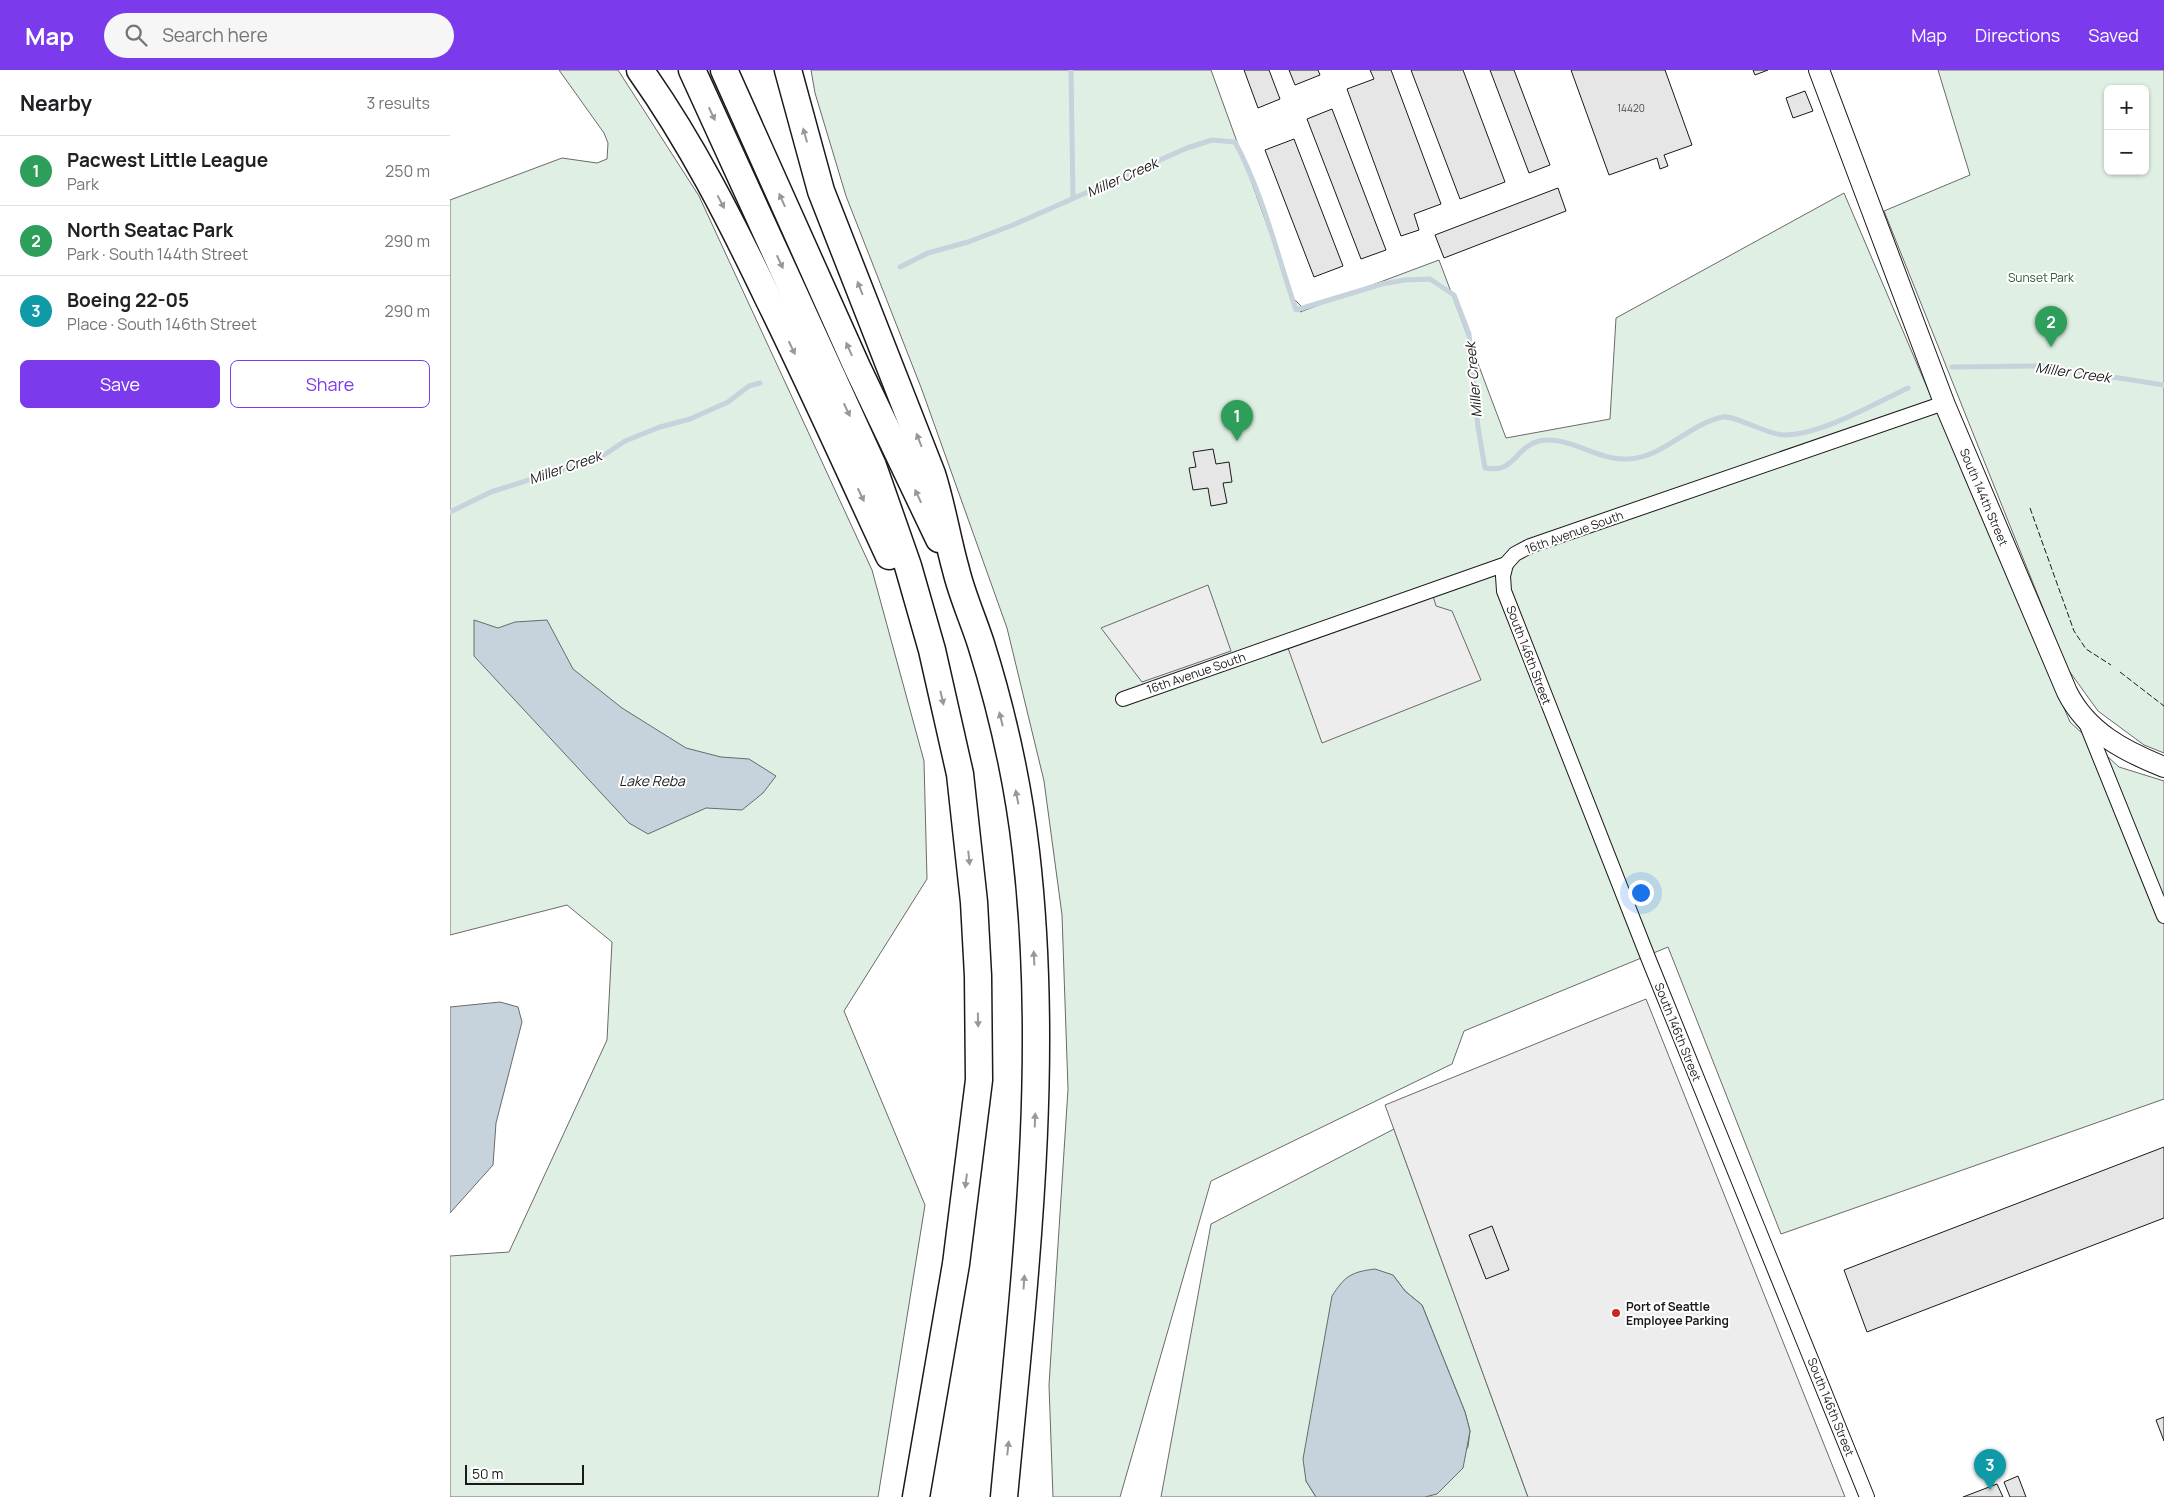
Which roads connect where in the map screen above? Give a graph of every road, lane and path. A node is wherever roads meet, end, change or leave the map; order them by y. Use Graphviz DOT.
graph roads {
  1 [pos="640,70"];
  2 [pos="692,70"];
  3 [pos="724,70"];
  4 [pos="788,70"];
  5 [pos="1819,70"];
  6 [pos="1944,403"];
  7 [pos="1506,564"];
  8 [pos="956,570"];
  9 [pos="932,650"];
  10 [pos="1122,699"];
  11 [pos="2085,720"];
  12 [pos="2164,768"];
  13 [pos="2164,916"];
  14 [pos="916,1497"];
  15 [pos="1004,1497"];
  16 [pos="1867,1497"];
  1 -- 9 [label="highway, one-way"];
  2 -- 9 [label="highway, one-way"];
  8 -- 3 [label="highway, one-way"];
  8 -- 4 [label="highway, one-way"];
  5 -- 6 [label="street, South 144th Street"];
  6 -- 7 [label="street, 16th Avenue South"];
  6 -- 11 [label="street, South 144th Street"];
  7 -- 10 [label="street, 16th Avenue South"];
  7 -- 16 [label="street, South 146th Street"];
  15 -- 8 [label="highway, one-way"];
  9 -- 14 [label="highway, one-way"];
  11 -- 12 [label="street"];
  11 -- 13 [label="street, South 144th Street"];
}
